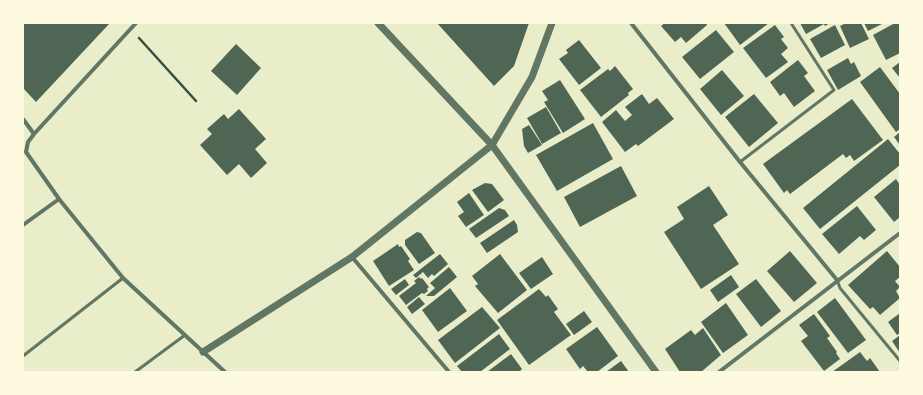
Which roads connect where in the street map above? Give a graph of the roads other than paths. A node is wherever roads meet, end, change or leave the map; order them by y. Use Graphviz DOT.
graph roads {
  1 [pos="136,23"];
  2 [pos="378,23"];
  3 [pos="552,23"];
  4 [pos="631,23"];
  5 [pos="791,23"];
  6 [pos="23,119"];
  7 [pos="34,134"];
  8 [pos="492,145"];
  9 [pos="740,162"];
  10 [pos="59,199"];
  11 [pos="23,225"];
  12 [pos="900,233"];
  13 [pos="352,256"];
  14 [pos="123,278"];
  15 [pos="837,280"];
  16 [pos="185,335"];
  17 [pos="203,352"];
  18 [pos="23,356"];
  19 [pos="900,362"];
  20 [pos="136,372"];
  21 [pos="225,372"];
  22 [pos="449,372"];
  23 [pos="656,372"];
  24 [pos="718,372"];
  1 -- 7 [label="street"];
  2 -- 8 [label="street"];
  3 -- 8 [label="street"];
  4 -- 9 [label="street"];
  5 -- 9 [label="lane"];
  6 -- 7 [label="street"];
  7 -- 10 [label="street"];
  8 -- 13 [label="street"];
  8 -- 23 [label="street"];
  9 -- 15 [label="street"];
  10 -- 11 [label="street"];
  10 -- 14 [label="street"];
  12 -- 15 [label="street"];
  13 -- 17 [label="street"];
  13 -- 22 [label="street"];
  14 -- 16 [label="street"];
  14 -- 18 [label="lane"];
  15 -- 19 [label="lane"];
  15 -- 24 [label="street"];
  16 -- 17 [label="street"];
  16 -- 20 [label="lane"];
  17 -- 21 [label="street"];
}
